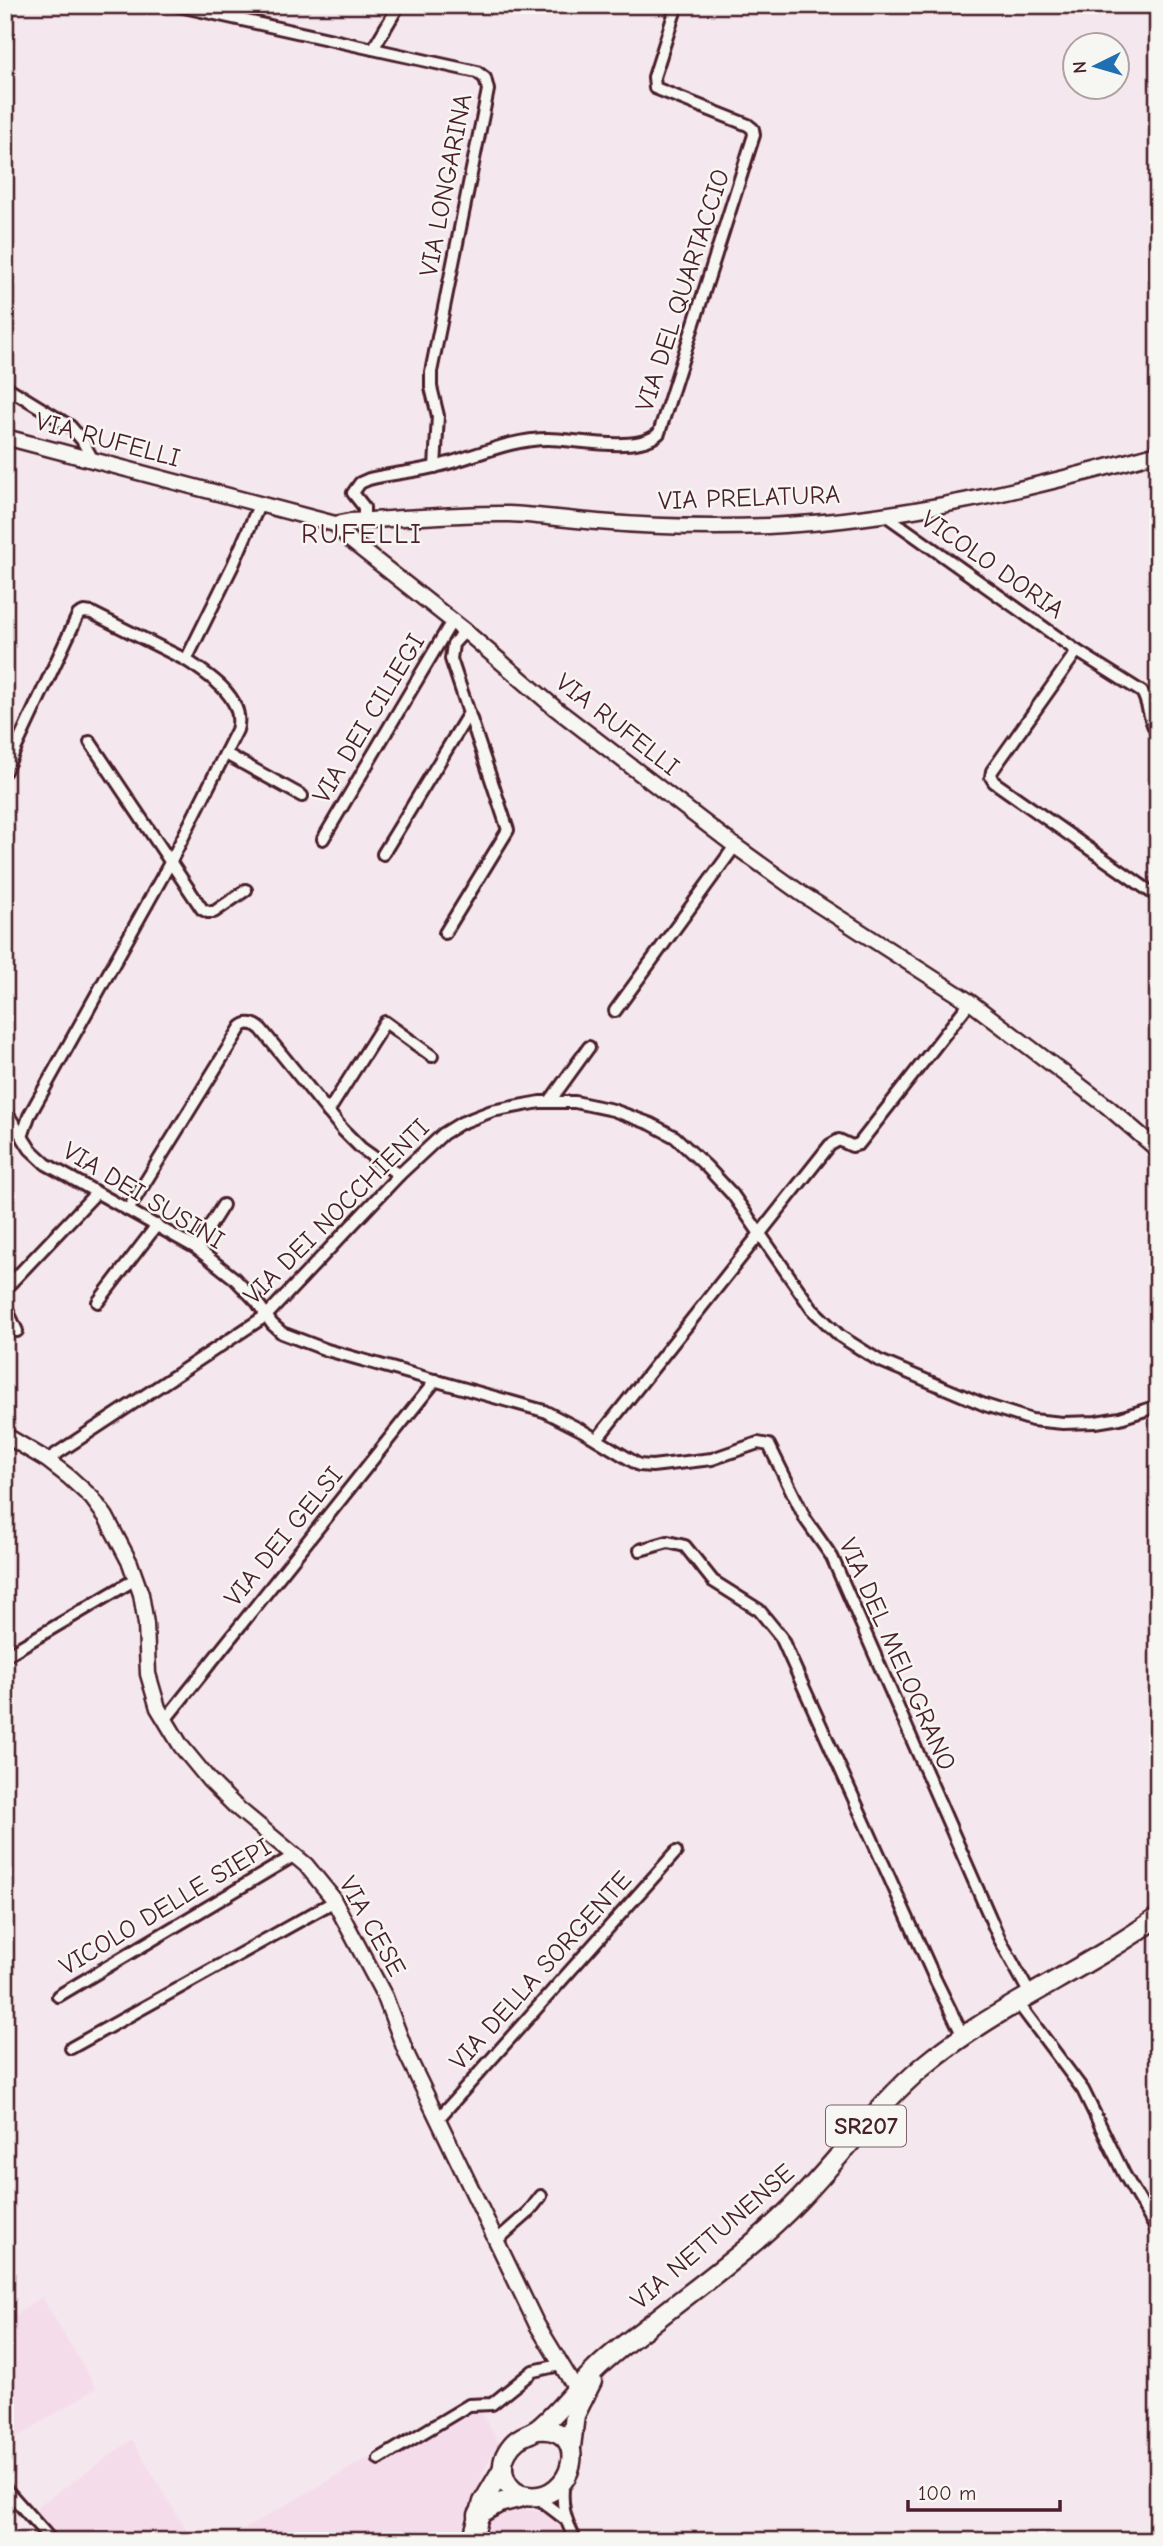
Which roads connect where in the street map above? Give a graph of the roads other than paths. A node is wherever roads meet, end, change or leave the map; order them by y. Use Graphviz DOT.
graph roads {
  1 [pos="176,5"];
  2 [pos="399,5"];
  3 [pos="677,5"];
  4 [pos="373,50"];
  5 [pos="5,386"];
  6 [pos="5,437"];
  7 [pos="1158,453"];
  8 [pos="94,461"];
  9 [pos="435,467"];
  10 [pos="260,503"];
  11 [pos="884,514"];
  12 [pos="364,520"];
  13 [pos="335,524"];
  14 [pos="452,621"];
  15 [pos="465,631"];
  16 [pos="1077,651"];
  17 [pos="186,660"];
  18 [pos="469,713"];
  19 [pos="1158,734"];
  20 [pos="90,742"];
  21 [pos="226,754"];
  22 [pos="5,771"];
  23 [pos="302,796"];
  24 [pos="323,839"];
  25 [pos="735,846"];
  26 [pos="383,854"];
  27 [pos="171,861"];
  28 [pos="246,890"];
  29 [pos="1158,897"];
  30 [pos="445,933"];
  31 [pos="970,1002"];
  32 [pos="615,1011"];
  33 [pos="589,1047"];
  34 [pos="432,1056"];
  35 [pos="42,1094"];
  36 [pos="550,1101"];
  37 [pos="328,1112"];
  38 [pos="9,1114"];
  39 [pos="22,1138"];
  40 [pos="1158,1150"];
  41 [pos="399,1175"];
  42 [pos="96,1193"];
  43 [pos="223,1205"];
  44 [pos="128,1210"];
  45 [pos="157,1225"];
  46 [pos="760,1231"];
  47 [pos="196,1248"];
  48 [pos="5,1289"];
  49 [pos="98,1302"];
  50 [pos="5,1305"];
  51 [pos="267,1315"];
  52 [pos="17,1331"];
  53 [pos="436,1380"];
  54 [pos="1158,1406"];
  55 [pos="5,1435"];
  56 [pos="597,1439"];
  57 [pos="47,1460"];
  58 [pos="640,1550"];
  59 [pos="136,1579"];
  60 [pos="5,1656"];
  61 [pos="165,1720"];
  62 [pos="676,1852"];
  63 [pos="295,1855"];
  64 [pos="335,1901"];
  65 [pos="1158,1917"];
  66 [pos="58,1996"];
  67 [pos="1024,1999"];
  68 [pos="963,2036"];
  69 [pos="71,2048"];
  70 [pos="438,2119"];
  71 [pos="541,2196"];
  72 [pos="1158,2232"];
  73 [pos="496,2241"];
  74 [pos="560,2365"];
  75 [pos="597,2368"];
  76 [pos="576,2389"];
  77 [pos="538,2430"];
  78 [pos="571,2447"];
  79 [pos="379,2459"];
  80 [pos="503,2468"];
  81 [pos="564,2480"];
  82 [pos="5,2488"];
  83 [pos="531,2496"];
  84 [pos="478,2515"];
  85 [pos="565,2519"];
  86 [pos="52,2541"];
  87 [pos="472,2541"];
  88 [pos="576,2541"];
  1 -- 4 [label="street"];
  2 -- 4 [label="street"];
  3 -- 9 [label="street, VIA DEL QUARTACCIO"];
  4 -- 9 [label="street, VIA LONGARINA"];
  5 -- 8 [label="street"];
  6 -- 8 [label="street, VIA RUFELLI"];
  7 -- 11 [label="street, VIA PRELATURA"];
  8 -- 10 [label="street, VIA RUFELLI"];
  9 -- 12 [label="street, VIA DEL QUARTACCIO"];
  10 -- 13 [label="street, VIA RUFELLI"];
  10 -- 17 [label="street"];
  11 -- 12 [label="street, VIA PRELATURA"];
  11 -- 16 [label="street, VICOLO DORIA"];
  12 -- 13 [label="street, VIA PRELATURA"];
  13 -- 14 [label="street, VIA RUFELLI"];
  14 -- 15 [label="street, VIA RUFELLI"];
  14 -- 24 [label="street, VIA DEI CILIEGI"];
  15 -- 18 [label="street"];
  15 -- 25 [label="street, VIA RUFELLI"];
  16 -- 19 [label="street, VICOLO DORIA"];
  16 -- 29 [label="street, VICOLO DORIA"];
  17 -- 21 [label="street"];
  17 -- 22 [label="street"];
  18 -- 26 [label="street"];
  18 -- 30 [label="street"];
  20 -- 27 [label="street"];
  21 -- 23 [label="street"];
  21 -- 27 [label="street"];
  25 -- 31 [label="street, VIA RUFELLI"];
  25 -- 32 [label="street"];
  27 -- 28 [label="street"];
  27 -- 35 [label="street"];
  31 -- 40 [label="street, VIA RUFELLI"];
  31 -- 46 [label="street"];
  33 -- 36 [label="street"];
  34 -- 37 [label="street"];
  35 -- 38 [label="street"];
  35 -- 39 [label="street"];
  36 -- 41 [label="street, VIA DEI NOCCHIENTI"];
  36 -- 46 [label="street, VIA DEI NOCCHIENTI"];
  37 -- 41 [label="street"];
  37 -- 44 [label="street"];
  38 -- 39 [label="street, VIA DEI SUSINI"];
  39 -- 42 [label="street, VIA DEI SUSINI"];
  41 -- 51 [label="street, VIA DEI NOCCHIENTI"];
  42 -- 44 [label="street, VIA DEI SUSINI"];
  42 -- 48 [label="street"];
  43 -- 47 [label="street"];
  44 -- 45 [label="street, VIA DEI SUSINI"];
  45 -- 47 [label="street, VIA DEI SUSINI"];
  45 -- 49 [label="street"];
  46 -- 54 [label="street, VIA DEI NOCCHIENTI"];
  46 -- 56 [label="street"];
  47 -- 51 [label="street, VIA DEI SUSINI"];
  50 -- 52 [label="street"];
  51 -- 53 [label="street, VIA DEL MELOGRANO"];
  51 -- 57 [label="street, VIA DEI NOCCHIENTI"];
  53 -- 56 [label="street, VIA DEL MELOGRANO"];
  53 -- 61 [label="street, VIA DEI GELSI"];
  55 -- 57 [label="street, VIA CESE"];
  56 -- 67 [label="street, VIA DEL MELOGRANO"];
  57 -- 59 [label="street, VIA CESE"];
  58 -- 68 [label="street"];
  59 -- 60 [label="street"];
  59 -- 61 [label="street, VIA CESE"];
  61 -- 63 [label="street, VIA CESE"];
  62 -- 70 [label="street, VIA DELLA SORGENTE"];
  63 -- 64 [label="street, VIA CESE"];
  63 -- 66 [label="street, VICOLO DELLE SIEPI"];
  64 -- 69 [label="street"];
  64 -- 70 [label="street, VIA CESE"];
  65 -- 67 [label="main road, VIA NETTUNENSE / SR207"];
  67 -- 68 [label="main road, VIA NETTUNENSE / SR207"];
  67 -- 72 [label="street, VIA DEL MELOGRANO"];
  68 -- 75 [label="main road, VIA NETTUNENSE / SR207"];
  70 -- 73 [label="street, VIA CESE"];
  71 -- 73 [label="street"];
  73 -- 74 [label="street, VIA CESE"];
  74 -- 76 [label="street, VIA CESE"];
  74 -- 79 [label="street"];
  75 -- 76 [label="main road, VIA NETTUNENSE / SR207"];
  75 -- 78 [label="main road, VIA NETTUNENSE / SR207"];
  76 -- 77 [label="main road, VIA NETTUNENSE / SR207"];
  77 -- 78 [label="main road"];
  77 -- 80 [label="main road, VIA NETTUNENSE / SR207"];
  78 -- 81 [label="main road, VIA NETTUNENSE / SR207"];
  80 -- 83 [label="main road"];
  80 -- 84 [label="main road, VIA NETTUNENSE / SR207"];
  81 -- 83 [label="main road"];
  81 -- 85 [label="street"];
  82 -- 86 [label="street"];
  83 -- 84 [label="main road"];
  83 -- 85 [label="street"];
  84 -- 87 [label="main road, VIA NETTUNENSE / SR207"];
  85 -- 88 [label="street"];
}
